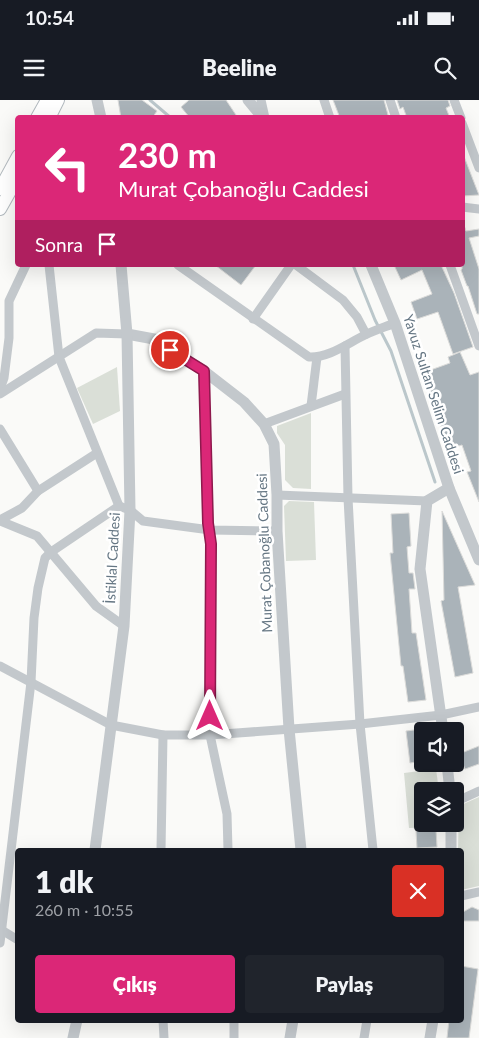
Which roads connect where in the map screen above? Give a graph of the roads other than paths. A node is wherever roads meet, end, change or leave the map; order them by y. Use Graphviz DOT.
graph roads {
  1 [pos="47,100"];
  2 [pos="58,100"];
  3 [pos="98,100"];
  4 [pos="248,100"];
  5 [pos="261,100"];
  6 [pos="324,100"];
  7 [pos="390,100"];
  8 [pos="454,100"];
  9 [pos="39,115"];
  10 [pos="50,115"];
  11 [pos="100,115"];
  12 [pos="261,115"];
  13 [pos="264,115"];
  14 [pos="329,115"];
  15 [pos="395,115"];
  16 [pos="460,115"];
  17 [pos="465,131"];
  18 [pos="15,162"];
  19 [pos="479,168"];
  20 [pos="15,182"];
  21 [pos="0,190"];
  22 [pos="465,207"];
  23 [pos="0,209"];
  24 [pos="479,209"];
  25 [pos="25,267"];
  26 [pos="49,267"];
  27 [pos="121,267"];
  28 [pos="181,267"];
  29 [pos="290,267"];
  30 [pos="299,267"];
  31 [pos="372,267"];
  32 [pos="451,267"];
  33 [pos="253,319"];
  34 [pos="391,325"];
  35 [pos="370,333"];
  36 [pos="127,334"];
  37 [pos="345,346"];
  38 [pos="479,346"];
  39 [pos="60,357"];
  40 [pos="317,357"];
  41 [pos="204,371"];
  42 [pos="0,389"];
  43 [pos="0,394"];
  44 [pos="345,394"];
  45 [pos="311,406"];
  46 [pos="264,424"];
  47 [pos="0,429"];
  48 [pos="97,453"];
  49 [pos="449,488"];
  50 [pos="38,491"];
  51 [pos="277,495"];
  52 [pos="348,498"];
  53 [pos="427,501"];
  54 [pos="124,508"];
  55 [pos="0,520"];
  56 [pos="210,530"];
  57 [pos="277,531"];
  58 [pos="51,552"];
  59 [pos="479,560"];
  60 [pos="124,626"];
  61 [pos="0,666"];
  62 [pos="31,682"];
  63 [pos="479,707"];
  64 [pos="441,715"];
  65 [pos="442,722"];
  66 [pos="360,724"];
  67 [pos="111,725"];
  68 [pos="289,729"];
  69 [pos="163,735"];
  70 [pos="210,735"];
  71 [pos="479,791"];
  72 [pos="464,798"];
  73 [pos="451,832"];
  74 [pos="95,848"];
  75 [pos="161,848"];
  76 [pos="228,848"];
  77 [pos="301,848"];
  78 [pos="372,848"];
  79 [pos="451,848"];
  80 [pos="478,893"];
  81 [pos="464,895"];
  82 [pos="1,930"];
  83 [pos="15,938"];
  84 [pos="0,943"];
  85 [pos="76,1023"];
  86 [pos="163,1023"];
  87 [pos="234,1023"];
  88 [pos="292,1023"];
  89 [pos="366,1023"];
  90 [pos="432,1023"];
  91 [pos="73,1038"];
  92 [pos="164,1038"];
  93 [pos="234,1038"];
  94 [pos="290,1038"];
  95 [pos="364,1038"];
  96 [pos="430,1038"];
  1 -- 9 [label="main road"];
  2 -- 10 [label="main road"];
  3 -- 11 [label="street"];
  4 -- 12 [label="street"];
  5 -- 13 [label="street"];
  6 -- 14 [label="street"];
  7 -- 15 [label="street"];
  8 -- 16 [label="street"];
  17 -- 19 [label="street"];
  18 -- 21 [label="main road"];
  20 -- 23 [label="main road"];
  22 -- 24 [label="street"];
  25 -- 42 [label="street"];
  26 -- 39 [label="street"];
  27 -- 36 [label="street, İstiklal Caddesi"];
  28 -- 33 [label="street"];
  29 -- 33 [label="street"];
  30 -- 35 [label="street"];
  31 -- 34 [label="street, Yavuz Sultan Selim Caddesi"];
  32 -- 38 [label="street"];
  33 -- 40 [label="street"];
  34 -- 35 [label="street"];
  34 -- 49 [label="street, Yavuz Sultan Selim Caddesi"];
  35 -- 37 [label="street"];
  36 -- 39 [label="street"];
  36 -- 41 [label="street, Murat Çobanoğlu Caddesi"];
  36 -- 54 [label="street, İstiklal Caddesi"];
  37 -- 40 [label="street"];
  37 -- 44 [label="street"];
  39 -- 43 [label="street"];
  39 -- 48 [label="street"];
  40 -- 45 [label="street"];
  41 -- 46 [label="street, Murat Çobanoğlu Caddesi"];
  41 -- 56 [label="street"];
  44 -- 45 [label="street"];
  44 -- 52 [label="street"];
  45 -- 46 [label="street"];
  46 -- 51 [label="street, Murat Çobanoğlu Caddesi"];
  47 -- 50 [label="street"];
  48 -- 50 [label="street"];
  48 -- 54 [label="street"];
  49 -- 53 [label="street"];
  49 -- 59 [label="street, Yavuz Sultan Selim Caddesi"];
  50 -- 55 [label="street"];
  51 -- 52 [label="street"];
  51 -- 57 [label="street, Murat Çobanoğlu Caddesi"];
  52 -- 53 [label="street"];
  52 -- 66 [label="street"];
  53 -- 64 [label="street"];
  54 -- 56 [label="street"];
  54 -- 58 [label="street"];
  54 -- 60 [label="street, İstiklal Caddesi"];
  55 -- 58 [label="street"];
  56 -- 57 [label="street"];
  56 -- 70 [label="street"];
  57 -- 68 [label="street, Murat Çobanoğlu Caddesi"];
  58 -- 60 [label="street"];
  58 -- 62 [label="street"];
  60 -- 67 [label="street, İstiklal Caddesi"];
  61 -- 62 [label="street"];
  62 -- 67 [label="street"];
  62 -- 82 [label="street"];
  63 -- 64 [label="street"];
  64 -- 65 [label="street"];
  64 -- 66 [label="street"];
  66 -- 68 [label="street"];
  66 -- 78 [label="street"];
  67 -- 69 [label="street"];
  67 -- 74 [label="street, İstiklal Caddesi"];
  68 -- 70 [label="street"];
  68 -- 77 [label="street, Murat Çobanoğlu Caddesi"];
  69 -- 70 [label="street"];
  69 -- 75 [label="street"];
  70 -- 76 [label="street"];
  71 -- 72 [label="street"];
  73 -- 79 [label="street"];
  80 -- 81 [label="street"];
  82 -- 83 [label="street"];
  82 -- 84 [label="street"];
  85 -- 91 [label="street"];
  86 -- 92 [label="street"];
  87 -- 93 [label="street"];
  88 -- 94 [label="street"];
  89 -- 95 [label="street"];
  90 -- 96 [label="street"];
}
